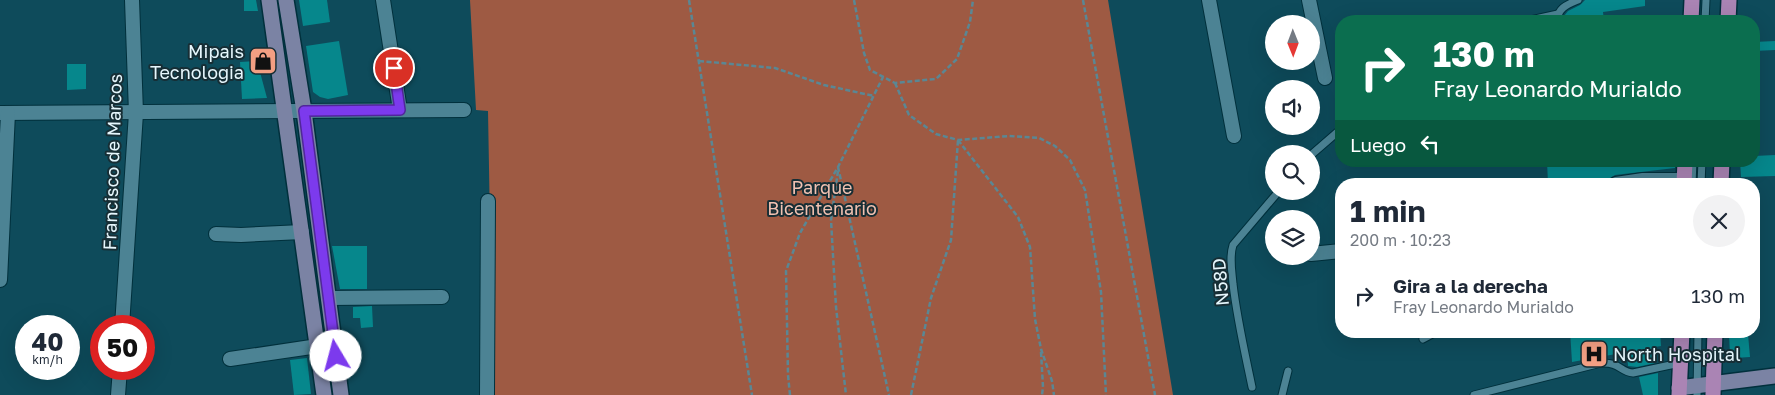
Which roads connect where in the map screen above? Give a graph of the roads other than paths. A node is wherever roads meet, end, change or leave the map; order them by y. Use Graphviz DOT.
graph roads {
  1 [pos="132,0"];
  2 [pos="269,0"];
  3 [pos="286,0"];
  4 [pos="383,0"];
  5 [pos="1209,0"];
  6 [pos="1309,0"];
  7 [pos="1578,0"];
  8 [pos="1692,0"];
  9 [pos="1697,0"];
  10 [pos="1706,0"];
  11 [pos="1730,0"];
  12 [pos="1558,15"];
  13 [pos="1691,15"];
  14 [pos="1696,15"];
  15 [pos="1705,15"];
  16 [pos="1729,15"];
  17 [pos="1325,78"];
  18 [pos="400,110"];
  19 [pos="464,110"];
  20 [pos="304,111"];
  21 [pos="136,112"];
  22 [pos="286,112"];
  23 [pos="4,113"];
  24 [pos="1335,134"];
  25 [pos="1234,136"];
  26 [pos="1320,147"];
  27 [pos="1272,200"];
  28 [pos="488,201"];
  29 [pos="302,232"];
  30 [pos="216,234"];
  31 [pos="1335,252"];
  32 [pos="1320,253"];
  33 [pos="0,280"];
  34 [pos="442,297"];
  35 [pos="328,298"];
  36 [pos="123,315"];
  37 [pos="1682,338"];
  38 [pos="1688,338"];
  39 [pos="1697,338"];
  40 [pos="1715,338"];
  41 [pos="318,346"];
  42 [pos="230,359"];
  43 [pos="1680,363"];
  44 [pos="1288,371"];
  45 [pos="1775,376"];
  46 [pos="119,380"];
  47 [pos="1252,387"];
  48 [pos="1713,389"];
  49 [pos="1687,391"];
  50 [pos="118,395"];
  51 [pos="324,395"];
  52 [pos="341,395"];
  53 [pos="487,395"];
  54 [pos="1282,395"];
  55 [pos="1474,395"];
  1 -- 21 [label="street, Francisco de Marcos"];
  2 -- 22 [label="main road"];
  3 -- 20 [label="main road"];
  4 -- 18 [label="street"];
  5 -- 25 [label="street"];
  6 -- 17 [label="street"];
  7 -- 12 [label="lane"];
  8 -- 13 [label="main road"];
  9 -- 14 [label="lane"];
  10 -- 15 [label="lane"];
  11 -- 16 [label="main road"];
  18 -- 19 [label="street"];
  18 -- 20 [label="street"];
  20 -- 22 [label="street"];
  20 -- 35 [label="main road"];
  21 -- 22 [label="street"];
  21 -- 23 [label="street"];
  21 -- 36 [label="street, Francisco de Marcos"];
  22 -- 29 [label="main road"];
  23 -- 33 [label="street"];
  24 -- 26 [label="lane"];
  27 -- 47 [label="lane, N58D"];
  28 -- 53 [label="street"];
  29 -- 30 [label="street"];
  29 -- 41 [label="main road"];
  31 -- 32 [label="street"];
  34 -- 35 [label="street"];
  35 -- 52 [label="main road"];
  37 -- 43 [label="main road"];
  38 -- 49 [label="lane"];
  39 -- 49 [label="lane"];
  40 -- 48 [label="main road"];
  41 -- 42 [label="street"];
  41 -- 51 [label="main road"];
  43 -- 49 [label="main road"];
  43 -- 55 [label="lane"];
  44 -- 54 [label="lane"];
  45 -- 48 [label="main road"];
  46 -- 50 [label="street"];
  48 -- 49 [label="main road"];
}
